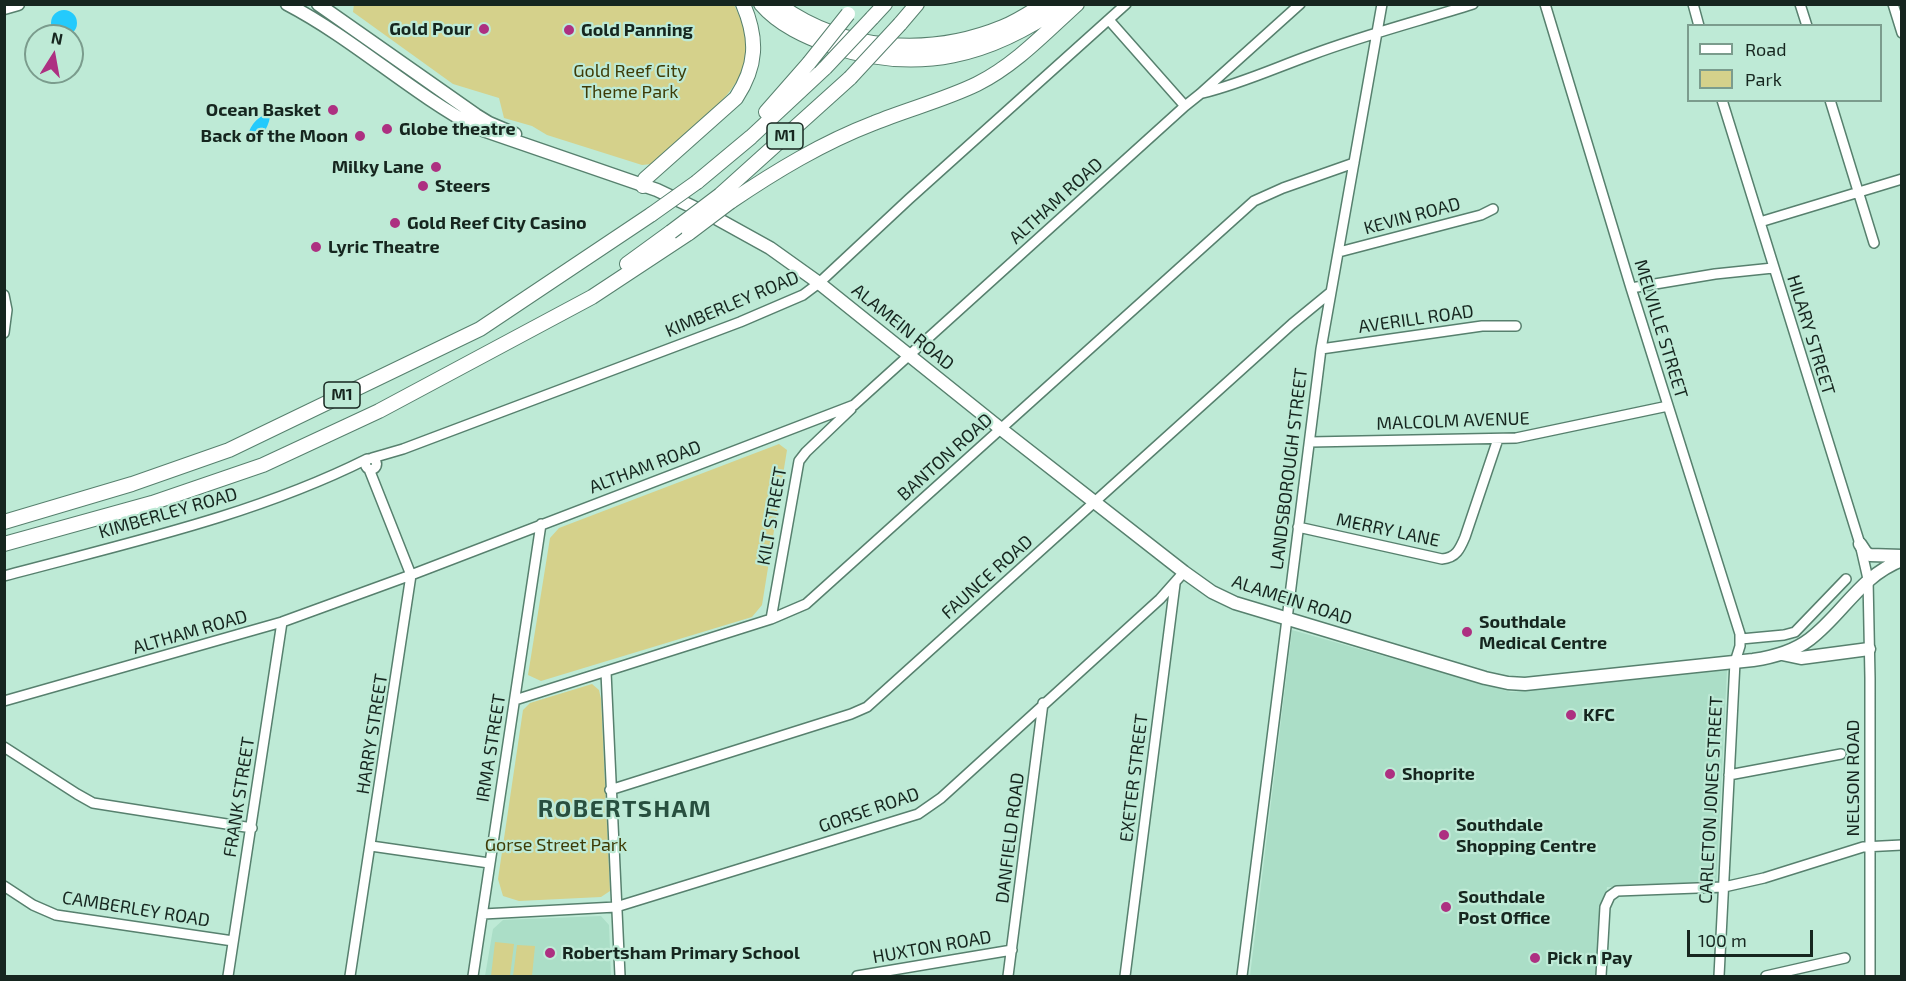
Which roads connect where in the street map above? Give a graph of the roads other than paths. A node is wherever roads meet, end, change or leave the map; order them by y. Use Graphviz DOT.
graph roads {
  1 [pos="18,4"];
  2 [pos="286,4"];
  3 [pos="318,4"];
  4 [pos="742,4"];
  5 [pos="761,4"];
  6 [pos="778,4"];
  7 [pos="885,4"];
  8 [pos="917,4"];
  9 [pos="1044,4"];
  10 [pos="1064,4"];
  11 [pos="1077,4"];
  12 [pos="1126,4"];
  13 [pos="1300,4"];
  14 [pos="1382,4"];
  15 [pos="1473,4"];
  16 [pos="1545,4"];
  17 [pos="1693,4"];
  18 [pos="1800,4"];
  19 [pos="1893,4"];
  20 [pos="4,8"];
  21 [pos="852,9"];
  22 [pos="1109,20"];
  23 [pos="1698,24"];
  24 [pos="1806,24"];
  25 [pos="1378,31"];
  26 [pos="1902,33"];
  27 [pos="1200,94"];
  28 [pos="1723,102"];
  29 [pos="1831,102"];
  30 [pos="1185,106"];
  31 [pos="751,137"];
  32 [pos="1354,163"];
  33 [pos="1902,179"];
  34 [pos="644,183"];
  35 [pos="1858,192"];
  36 [pos="725,199"];
  37 [pos="1493,209"];
  38 [pos="1760,222"];
  39 [pos="1874,243"];
  40 [pos="1339,252"];
  41 [pos="1773,268"];
  42 [pos="819,283"];
  43 [pos="1631,288"];
  44 [pos="1331,292"];
  45 [pos="4,295"];
  46 [pos="552,318"];
  47 [pos="1516,326"];
  48 [pos="4,333"];
  49 [pos="1321,349"];
  50 [pos="910,357"];
  51 [pos="854,405"];
  52 [pos="1668,406"];
  53 [pos="1001,429"];
  54 [pos="1498,439"];
  55 [pos="1310,442"];
  56 [pos="371,464"];
  57 [pos="1096,502"];
  58 [pos="4,522"];
  59 [pos="541,524"];
  60 [pos="1298,527"];
  61 [pos="4,544"];
  62 [pos="1860,544"];
  63 [pos="1902,558"];
  64 [pos="1184,572"];
  65 [pos="411,575"];
  66 [pos="4,576"];
  67 [pos="1846,579"];
  68 [pos="1868,579"];
  69 [pos="1175,584"];
  70 [pos="1288,618"];
  71 [pos="771,619"];
  72 [pos="282,622"];
  73 [pos="1741,639"];
  74 [pos="1869,649"];
  75 [pos="1782,654"];
  76 [pos="1735,662"];
  77 [pos="606,672"];
  78 [pos="515,700"];
  79 [pos="4,701"];
  80 [pos="1044,703"];
  81 [pos="4,747"];
  82 [pos="1841,754"];
  83 [pos="1729,775"];
  84 [pos="610,790"];
  85 [pos="252,828"];
  86 [pos="1902,845"];
  87 [pos="371,846"];
  88 [pos="1870,846"];
  89 [pos="489,863"];
  90 [pos="4,886"];
  91 [pos="1724,887"];
  92 [pos="616,907"];
  93 [pos="483,914"];
  94 [pos="234,941"];
  95 [pos="1012,950"];
  96 [pos="1845,958"];
  97 [pos="1791,974"];
  98 [pos="228,976"];
  99 [pos="350,976"];
  100 [pos="473,976"];
  101 [pos="620,976"];
  102 [pos="857,976"];
  103 [pos="1008,976"];
  104 [pos="1125,976"];
  105 [pos="1242,976"];
  106 [pos="1601,976"];
  107 [pos="1719,976"];
  108 [pos="1766,976"];
  109 [pos="1870,976"];
  1 -- 20 [label="main road"];
  2 -- 34 [label="main road"];
  3 -- 34 [label="main road"];
  4 -- 34 [label="highway"];
  5 -- 10 [label="highway"];
  6 -- 9 [label="highway"];
  7 -- 31 [label="highway, M1, bridge"];
  8 -- 36 [label="highway, M1, bridge"];
  11 -- 36 [label="highway"];
  12 -- 22 [label="street, KIMBERLEY ROAD"];
  13 -- 27 [label="street, ALTHAM ROAD"];
  14 -- 25 [label="street, LANDSBOROUGH STREET"];
  15 -- 25 [label="street, ALTHAM ROAD"];
  16 -- 43 [label="street, MELVILLE STREET"];
  17 -- 23 [label="street"];
  18 -- 24 [label="street"];
  19 -- 26 [label="street"];
  21 -- 31 [label="highway, bridge"];
  22 -- 30 [label="street"];
  22 -- 42 [label="street, KIMBERLEY ROAD"];
  25 -- 27 [label="street, ALTHAM ROAD"];
  25 -- 32 [label="street, LANDSBOROUGH STREET"];
  27 -- 30 [label="street, ALTHAM ROAD"];
  28 -- 38 [label="street, HILARY STREET"];
  29 -- 35 [label="street"];
  30 -- 50 [label="street, ALTHAM ROAD"];
  31 -- 58 [label="highway, M1, bridge"];
  32 -- 40 [label="street, LANDSBOROUGH STREET"];
  32 -- 53 [label="street, BANTON ROAD"];
  33 -- 35 [label="street"];
  34 -- 42 [label="main road, ALAMEIN ROAD"];
  35 -- 38 [label="street"];
  35 -- 39 [label="street"];
  36 -- 46 [label="highway, M1, bridge"];
  36 -- 46 [label="highway, bridge"];
  37 -- 40 [label="street, KEVIN ROAD"];
  38 -- 41 [label="street, HILARY STREET"];
  40 -- 44 [label="street, LANDSBOROUGH STREET"];
  41 -- 43 [label="street"];
  41 -- 62 [label="street, HILARY STREET"];
  42 -- 50 [label="main road, ALAMEIN ROAD"];
  42 -- 56 [label="street, KIMBERLEY ROAD"];
  43 -- 52 [label="street, MELVILLE STREET"];
  44 -- 49 [label="street, LANDSBOROUGH STREET"];
  44 -- 57 [label="street, FAUNCE ROAD"];
  45 -- 48 [label="street"];
  46 -- 61 [label="highway, M1"];
  47 -- 49 [label="street, AVERILL ROAD"];
  49 -- 55 [label="street, LANDSBOROUGH STREET"];
  50 -- 51 [label="street, ALTHAM ROAD"];
  50 -- 53 [label="main road, ALAMEIN ROAD"];
  51 -- 59 [label="street, ALTHAM ROAD"];
  51 -- 71 [label="street, KILT STREET"];
  52 -- 54 [label="street, MALCOLM AVENUE"];
  52 -- 73 [label="street, MELVILLE STREET"];
  53 -- 57 [label="main road, ALAMEIN ROAD"];
  53 -- 71 [label="street, BANTON ROAD"];
  54 -- 55 [label="street, MALCOLM AVENUE"];
  54 -- 60 [label="street, MERRY LANE"];
  55 -- 60 [label="street, LANDSBOROUGH STREET"];
  56 -- 65 [label="street, HARRY STREET"];
  56 -- 66 [label="street, KIMBERLEY ROAD"];
  57 -- 64 [label="main road, ALAMEIN ROAD"];
  57 -- 84 [label="street, FAUNCE ROAD"];
  59 -- 65 [label="street, ALTHAM ROAD"];
  59 -- 78 [label="street, IRMA STREET"];
  60 -- 70 [label="street, LANDSBOROUGH STREET"];
  62 -- 63 [label="main road"];
  62 -- 68 [label="street, HILARY STREET"];
  63 -- 68 [label="main road, ALAMEIN ROAD"];
  64 -- 69 [label="street, GORSE ROAD"];
  64 -- 70 [label="main road, ALAMEIN ROAD"];
  65 -- 72 [label="street, ALTHAM ROAD"];
  65 -- 87 [label="street, HARRY STREET"];
  67 -- 73 [label="street"];
  68 -- 74 [label="street, NELSON ROAD"];
  68 -- 75 [label="main road, ALAMEIN ROAD"];
  69 -- 80 [label="street, GORSE ROAD"];
  69 -- 104 [label="street, EXETER STREET"];
  70 -- 76 [label="main road, ALAMEIN ROAD"];
  70 -- 105 [label="street, LANDSBOROUGH STREET"];
  71 -- 77 [label="street, BANTON ROAD"];
  72 -- 79 [label="street, ALTHAM ROAD"];
  72 -- 85 [label="street, FRANK STREET"];
  73 -- 76 [label="street"];
  74 -- 75 [label="main road"];
  74 -- 88 [label="street, NELSON ROAD"];
  75 -- 76 [label="main road, ALAMEIN ROAD"];
  76 -- 83 [label="street, CARLETON JONES STREET"];
  77 -- 78 [label="street, BANTON ROAD"];
  77 -- 84 [label="street"];
  78 -- 89 [label="street, IRMA STREET"];
  80 -- 92 [label="street, GORSE ROAD"];
  80 -- 95 [label="street, DANFIELD ROAD"];
  81 -- 85 [label="street"];
  82 -- 83 [label="street"];
  83 -- 91 [label="street, CARLETON JONES STREET"];
  84 -- 92 [label="street"];
  85 -- 94 [label="street, FRANK STREET"];
  86 -- 88 [label="street"];
  87 -- 89 [label="street"];
  87 -- 99 [label="street, HARRY STREET"];
  88 -- 91 [label="street"];
  88 -- 109 [label="street, NELSON ROAD"];
  89 -- 93 [label="street, IRMA STREET"];
  90 -- 94 [label="street, CAMBERLEY ROAD"];
  91 -- 106 [label="street"];
  91 -- 107 [label="street, CARLETON JONES STREET"];
  92 -- 93 [label="street, GORSE ROAD"];
  92 -- 101 [label="street"];
  93 -- 100 [label="street, IRMA STREET"];
  94 -- 98 [label="street, FRANK STREET"];
  95 -- 102 [label="street, HUXTON ROAD"];
  95 -- 103 [label="street, DANFIELD ROAD"];
  96 -- 97 [label="street"];
  97 -- 108 [label="street"];
}
